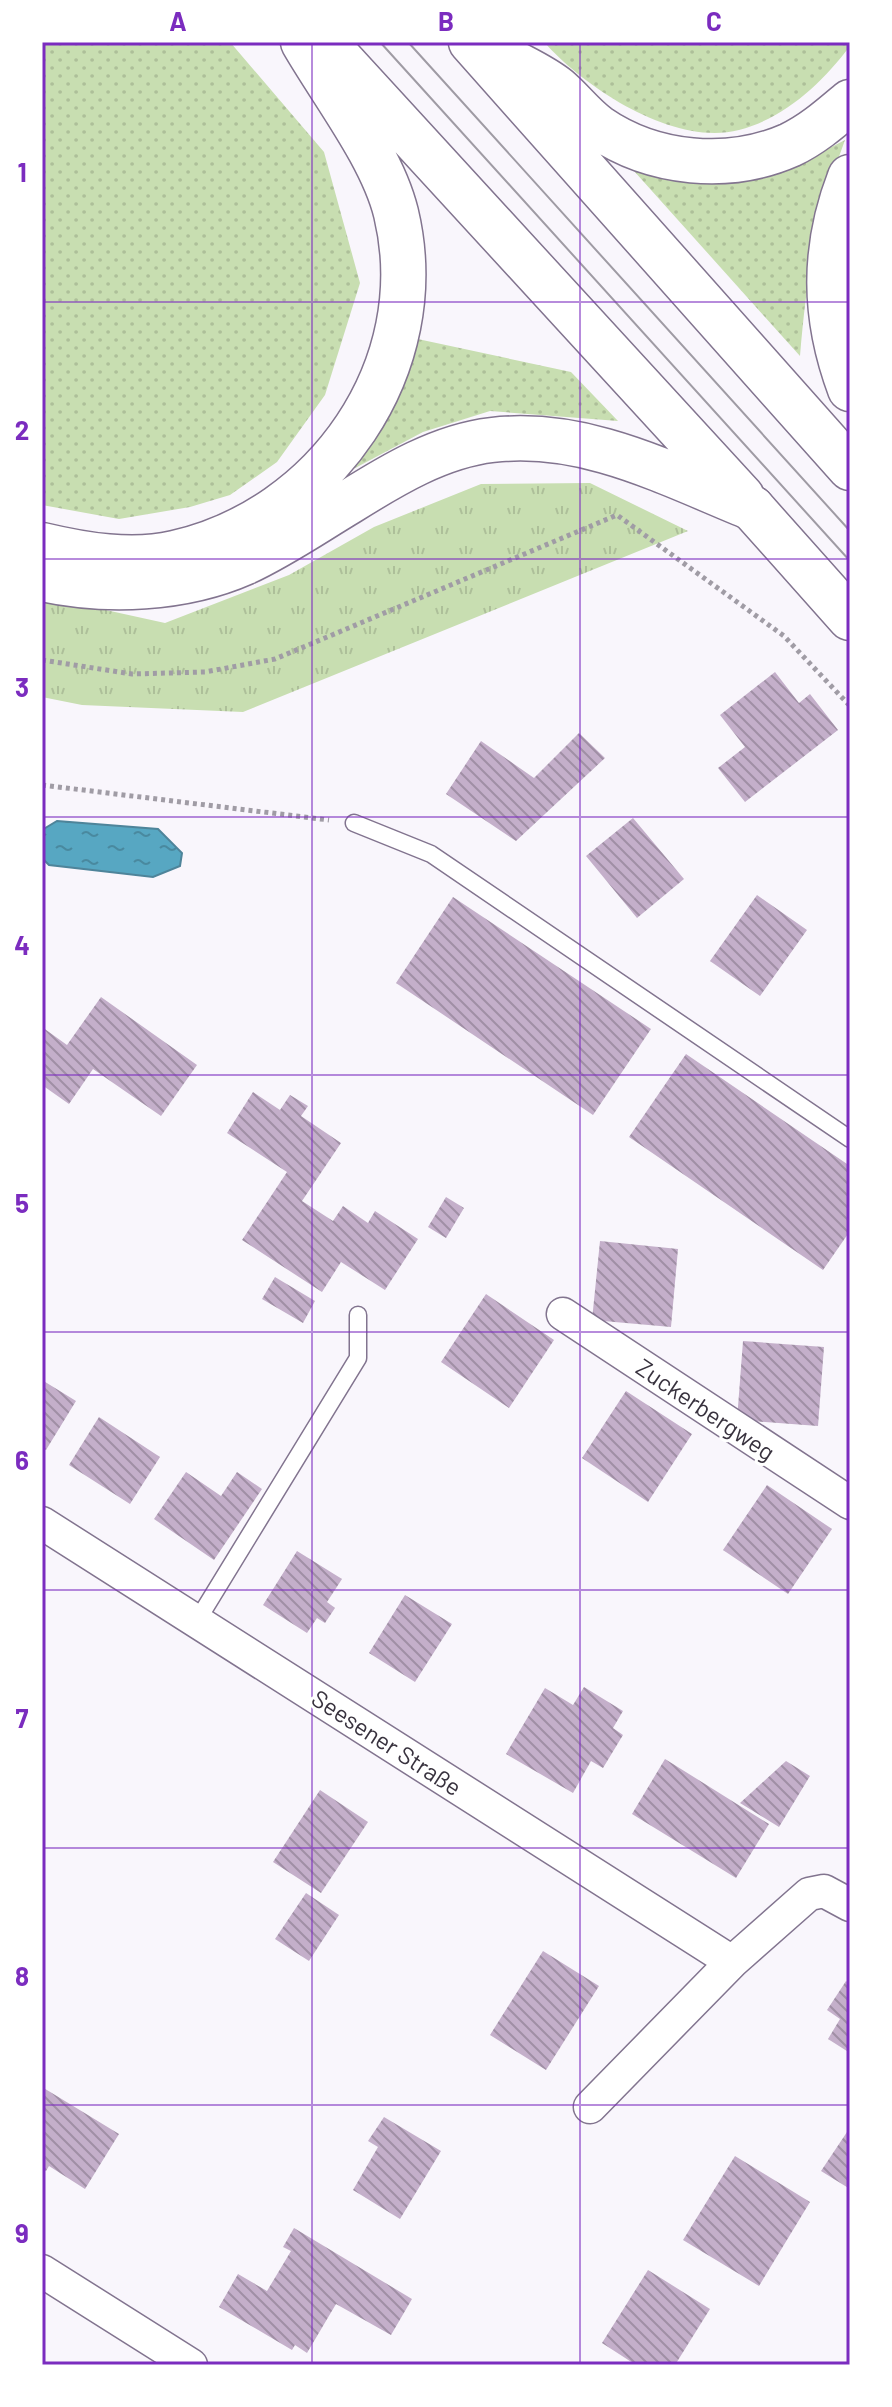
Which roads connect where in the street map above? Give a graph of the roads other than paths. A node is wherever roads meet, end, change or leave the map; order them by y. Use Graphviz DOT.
graph roads {
  1 [pos="303,42"];
  2 [pos="325,42"];
  3 [pos="471,42"];
  4 [pos="477,42"];
  5 [pos="850,102"];
  6 [pos="850,177"];
  7 [pos="850,389"];
  8 [pos="850,468"];
  9 [pos="752,508"];
  10 [pos="42,545"];
  11 [pos="42,579"];
  12 [pos="850,618"];
  13 [pos="354,823"];
  14 [pos="850,1139"];
  15 [pos="563,1314"];
  16 [pos="358,1315"];
  17 [pos="850,1503"];
  18 [pos="42,1523"];
  19 [pos="197,1621"];
  20 [pos="850,1905"];
  21 [pos="732,1962"];
  22 [pos="590,2107"];
  23 [pos="42,2271"];
  24 [pos="191,2365"];
  1 -- 10 [label="main road"];
  2 -- 9 [label="main road"];
  3 -- 8 [label="main road"];
  4 -- 5 [label="main road"];
  6 -- 7 [label="main road"];
  9 -- 11 [label="main road"];
  9 -- 12 [label="main road"];
  13 -- 14 [label="lane"];
  15 -- 17 [label="street, Zuckerbergweg"];
  16 -- 19 [label="lane"];
  18 -- 19 [label="street, Seesener Straße"];
  19 -- 21 [label="street, Seesener Straße"];
  20 -- 21 [label="street"];
  21 -- 22 [label="street"];
  23 -- 24 [label="street"];
}
